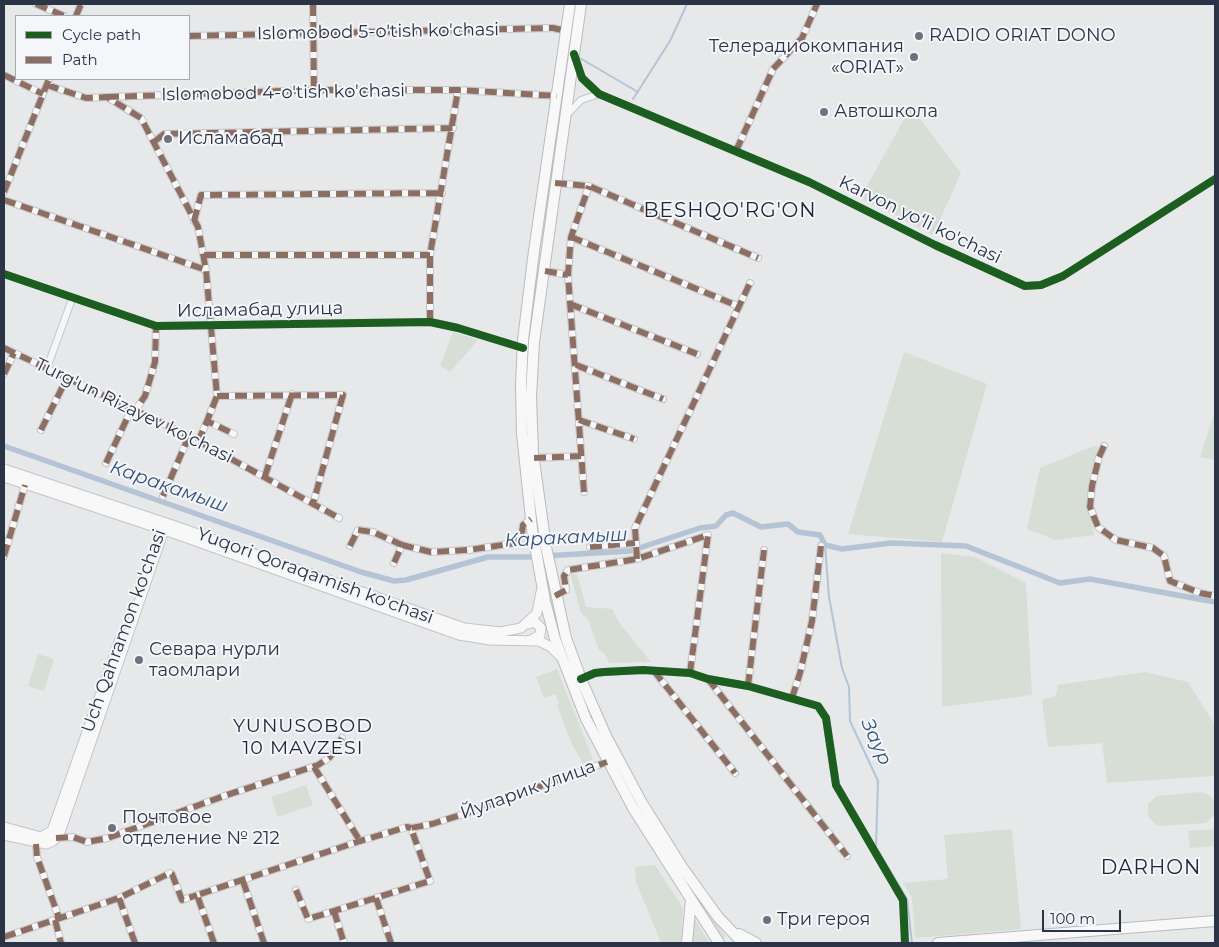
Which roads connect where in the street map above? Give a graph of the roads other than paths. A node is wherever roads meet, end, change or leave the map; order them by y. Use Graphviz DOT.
graph roads {
  1 [pos="36,4"];
  2 [pos="313,4"];
  3 [pos="570,4"];
  4 [pos="581,4"];
  5 [pos="817,4"];
  6 [pos="62,15"];
  7 [pos="566,31"];
  8 [pos="313,33"];
  9 [pos="190,36"];
  10 [pos="574,54"];
  11 [pos="4,75"];
  12 [pos="48,82"];
  13 [pos="314,90"];
  14 [pos="458,90"];
  15 [pos="43,94"];
  16 [pos="600,94"];
  17 [pos="557,96"];
  18 [pos="107,97"];
  19 [pos="564,120"];
  20 [pos="453,128"];
  21 [pos="155,141"];
  22 [pos="555,142"];
  23 [pos="736,151"];
  24 [pos="1215,179"];
  25 [pos="555,183"];
  26 [pos="589,186"];
  27 [pos="4,192"];
  28 [pos="442,193"];
  29 [pos="4,200"];
  30 [pos="194,221"];
  31 [pos="571,237"];
  32 [pos="539,252"];
  33 [pos="204,255"];
  34 [pos="430,255"];
  35 [pos="758,258"];
  36 [pos="206,270"];
  37 [pos="546,270"];
  38 [pos="4,274"];
  39 [pos="568,275"];
  40 [pos="750,282"];
  41 [pos="72,299"];
  42 [pos="570,304"];
  43 [pos="738,306"];
  44 [pos="430,322"];
  45 [pos="156,326"];
  46 [pos="211,326"];
  47 [pos="4,348"];
  48 [pos="523,348"];
  49 [pos="14,353"];
  50 [pos="697,354"];
  51 [pos="576,365"];
  52 [pos="47,368"];
  53 [pos="4,374"];
  54 [pos="67,378"];
  55 [pos="292,394"];
  56 [pos="217,396"];
  57 [pos="664,399"];
  58 [pos="131,410"];
  59 [pos="579,420"];
  60 [pos="207,421"];
  61 [pos="42,430"];
  62 [pos="234,434"];
  63 [pos="189,436"];
  64 [pos="634,439"];
  65 [pos="198,442"];
  66 [pos="1104,446"];
  67 [pos="581,456"];
  68 [pos="534,458"];
  69 [pos="106,463"];
  70 [pos="4,469"];
  71 [pos="265,476"];
  72 [pos="4,477"];
  73 [pos="25,485"];
  74 [pos="584,492"];
  75 [pos="162,496"];
  76 [pos="313,504"];
  77 [pos="339,518"];
  78 [pos="531,519"];
  79 [pos="162,527"];
  80 [pos="635,542"];
  81 [pos="402,545"];
  82 [pos="350,546"];
  83 [pos="821,546"];
  84 [pos="590,547"];
  85 [pos="540,548"];
  86 [pos="764,550"];
  87 [pos="4,556"];
  88 [pos="637,559"];
  89 [pos="394,563"];
  90 [pos="541,582"];
  91 [pos="555,596"];
  92 [pos="1215,596"];
  93 [pos="528,624"];
  94 [pos="531,640"];
  95 [pos="561,658"];
  96 [pos="654,671"];
  97 [pos="690,673"];
  98 [pos="580,679"];
  99 [pos="708,679"];
  100 [pos="748,686"];
  101 [pos="792,698"];
  102 [pos="596,714"];
  103 [pos="586,719"];
  104 [pos="342,738"];
  105 [pos="607,762"];
  106 [pos="314,767"];
  107 [pos="78,769"];
  108 [pos="734,772"];
  109 [pos="4,827"];
  110 [pos="411,828"];
  111 [pos="4,835"];
  112 [pos="56,838"];
  113 [pos="360,841"];
  114 [pos="36,844"];
  115 [pos="847,856"];
  116 [pos="243,881"];
  117 [pos="296,890"];
  118 [pos="198,895"];
  119 [pos="119,898"];
  120 [pos="376,898"];
  121 [pos="691,900"];
  122 [pos="334,911"];
  123 [pos="718,918"];
  124 [pos="57,919"];
  125 [pos="1215,921"];
  126 [pos="4,937"];
  127 [pos="61,943"];
  128 [pos="135,943"];
  129 [pos="214,943"];
  130 [pos="264,943"];
  131 [pos="344,943"];
  132 [pos="391,943"];
  133 [pos="687,943"];
  134 [pos="719,943"];
  135 [pos="743,943"];
  136 [pos="756,943"];
  137 [pos="905,943"];
  138 [pos="938,943"];
  1 -- 6 [label="street"];
  2 -- 8 [label="street"];
  3 -- 7 [label="highway"];
  4 -- 10 [label="highway"];
  5 -- 23 [label="street"];
  7 -- 8 [label="street, Islomobod 5-o'tish ko'chasi"];
  7 -- 17 [label="highway"];
  8 -- 9 [label="street, Islomobod 5-o'tish ko'chasi"];
  8 -- 13 [label="street"];
  10 -- 16 [label="street, Karvon yo‘li ko'chasi"];
  10 -- 19 [label="highway"];
  11 -- 15 [label="street"];
  12 -- 15 [label="street"];
  12 -- 18 [label="street, Islomobod 4-o'tish ko'chasi"];
  13 -- 14 [label="street, Islomobod 4-o'tish ko'chasi"];
  13 -- 18 [label="street, Islomobod 4-o'tish ko'chasi"];
  14 -- 17 [label="street, Islomobod 4-o'tish ko'chasi"];
  14 -- 20 [label="street"];
  15 -- 27 [label="street"];
  16 -- 19 [label="street"];
  16 -- 23 [label="street, Karvon yo‘li ko'chasi"];
  17 -- 22 [label="highway"];
  18 -- 21 [label="street"];
  19 -- 22 [label="highway"];
  20 -- 21 [label="street"];
  20 -- 28 [label="street"];
  21 -- 30 [label="street"];
  22 -- 25 [label="highway"];
  22 -- 32 [label="highway"];
  23 -- 24 [label="street, Karvon yo‘li ko'chasi"];
  25 -- 26 [label="street"];
  25 -- 32 [label="highway"];
  26 -- 31 [label="street"];
  26 -- 35 [label="street"];
  28 -- 30 [label="street"];
  28 -- 34 [label="street"];
  29 -- 36 [label="street"];
  30 -- 33 [label="street"];
  31 -- 39 [label="street"];
  31 -- 43 [label="street"];
  32 -- 48 [label="highway"];
  32 -- 68 [label="highway"];
  33 -- 34 [label="street"];
  33 -- 36 [label="street"];
  34 -- 44 [label="street"];
  36 -- 46 [label="street"];
  37 -- 39 [label="street"];
  38 -- 41 [label="street, Исламабад улица"];
  39 -- 42 [label="street"];
  40 -- 43 [label="street"];
  41 -- 45 [label="street, Исламабад улица"];
  41 -- 52 [label="street"];
  42 -- 50 [label="street"];
  42 -- 51 [label="street"];
  43 -- 80 [label="street"];
  44 -- 46 [label="street, Исламабад улица"];
  44 -- 48 [label="street, Исламабад улица"];
  45 -- 46 [label="street, Исламабад улица"];
  45 -- 58 [label="street"];
  46 -- 56 [label="street"];
  47 -- 49 [label="street, Turg'un Rizayev ko'chasi"];
  48 -- 78 [label="highway"];
  49 -- 52 [label="street, Turg'un Rizayev ko'chasi"];
  49 -- 53 [label="street"];
  51 -- 57 [label="street"];
  51 -- 59 [label="street"];
  52 -- 54 [label="street, Turg'un Rizayev ko'chasi"];
  54 -- 58 [label="street, Turg'un Rizayev ko'chasi"];
  54 -- 61 [label="street"];
  55 -- 56 [label="street"];
  55 -- 71 [label="street"];
  55 -- 76 [label="street"];
  56 -- 60 [label="street"];
  58 -- 63 [label="street, Turg'un Rizayev ko'chasi"];
  58 -- 69 [label="street"];
  59 -- 64 [label="street"];
  59 -- 67 [label="street"];
  60 -- 62 [label="street"];
  60 -- 65 [label="street"];
  63 -- 65 [label="street, Turg'un Rizayev ko'chasi"];
  63 -- 75 [label="street"];
  65 -- 71 [label="street, Turg'un Rizayev ko'chasi"];
  66 -- 92 [label="street"];
  67 -- 68 [label="street"];
  67 -- 74 [label="street"];
  68 -- 85 [label="highway"];
  70 -- 79 [label="main road, Yuqori Qoraqamish ko'chasi"];
  71 -- 76 [label="street, Turg'un Rizayev ko'chasi"];
  72 -- 73 [label="main road, Yuqori Qoraqamish ko'chasi"];
  73 -- 79 [label="main road, Yuqori Qoraqamish ko'chasi"];
  73 -- 87 [label="street"];
  76 -- 77 [label="street, Turg'un Rizayev ko'chasi"];
  78 -- 81 [label="street"];
  78 -- 85 [label="highway"];
  79 -- 93 [label="main road, Yuqori Qoraqamish ko'chasi"];
  79 -- 94 [label="main road, Yuqori Qoraqamish ko'chasi"];
  79 -- 107 [label="main road, Uch Qahramon ko'chasi"];
  80 -- 84 [label="street"];
  80 -- 88 [label="street"];
  81 -- 82 [label="street"];
  81 -- 89 [label="street"];
  83 -- 101 [label="street"];
  85 -- 90 [label="highway"];
  85 -- 91 [label="highway"];
  86 -- 100 [label="street"];
  88 -- 91 [label="street"];
  88 -- 97 [label="street"];
  90 -- 93 [label="main road"];
  90 -- 95 [label="highway"];
  91 -- 98 [label="highway"];
  93 -- 94 [label="main road"];
  94 -- 95 [label="main road, Yuqori Qoraqamish ko'chasi"];
  95 -- 103 [label="highway"];
  96 -- 97 [label="street"];
  96 -- 98 [label="street"];
  96 -- 108 [label="street"];
  97 -- 99 [label="street"];
  98 -- 102 [label="highway"];
  99 -- 100 [label="street"];
  99 -- 115 [label="street"];
  100 -- 101 [label="street"];
  101 -- 137 [label="street"];
  102 -- 103 [label="highway"];
  102 -- 123 [label="highway"];
  103 -- 105 [label="highway"];
  104 -- 106 [label="street"];
  105 -- 110 [label="street, Йуларик улица"];
  105 -- 121 [label="highway"];
  106 -- 112 [label="street"];
  106 -- 113 [label="street"];
  107 -- 109 [label="main road, Uch Qahramon ko'chasi"];
  107 -- 112 [label="main road, Uch Qahramon ko'chasi"];
  110 -- 113 [label="street, Йуларик улица"];
  110 -- 120 [label="street"];
  111 -- 114 [label="main road"];
  112 -- 114 [label="main road"];
  113 -- 116 [label="street, Йуларик улица"];
  114 -- 124 [label="street"];
  116 -- 118 [label="street, Йуларик улица"];
  116 -- 130 [label="street"];
  117 -- 122 [label="street"];
  118 -- 119 [label="street"];
  118 -- 129 [label="street"];
  119 -- 124 [label="street"];
  119 -- 128 [label="street"];
  120 -- 122 [label="street"];
  120 -- 132 [label="street"];
  121 -- 133 [label="highway"];
  121 -- 134 [label="highway"];
  122 -- 131 [label="street"];
  123 -- 135 [label="highway"];
  123 -- 136 [label="highway"];
  124 -- 126 [label="street"];
  124 -- 127 [label="street"];
  125 -- 138 [label="highway"];
}
